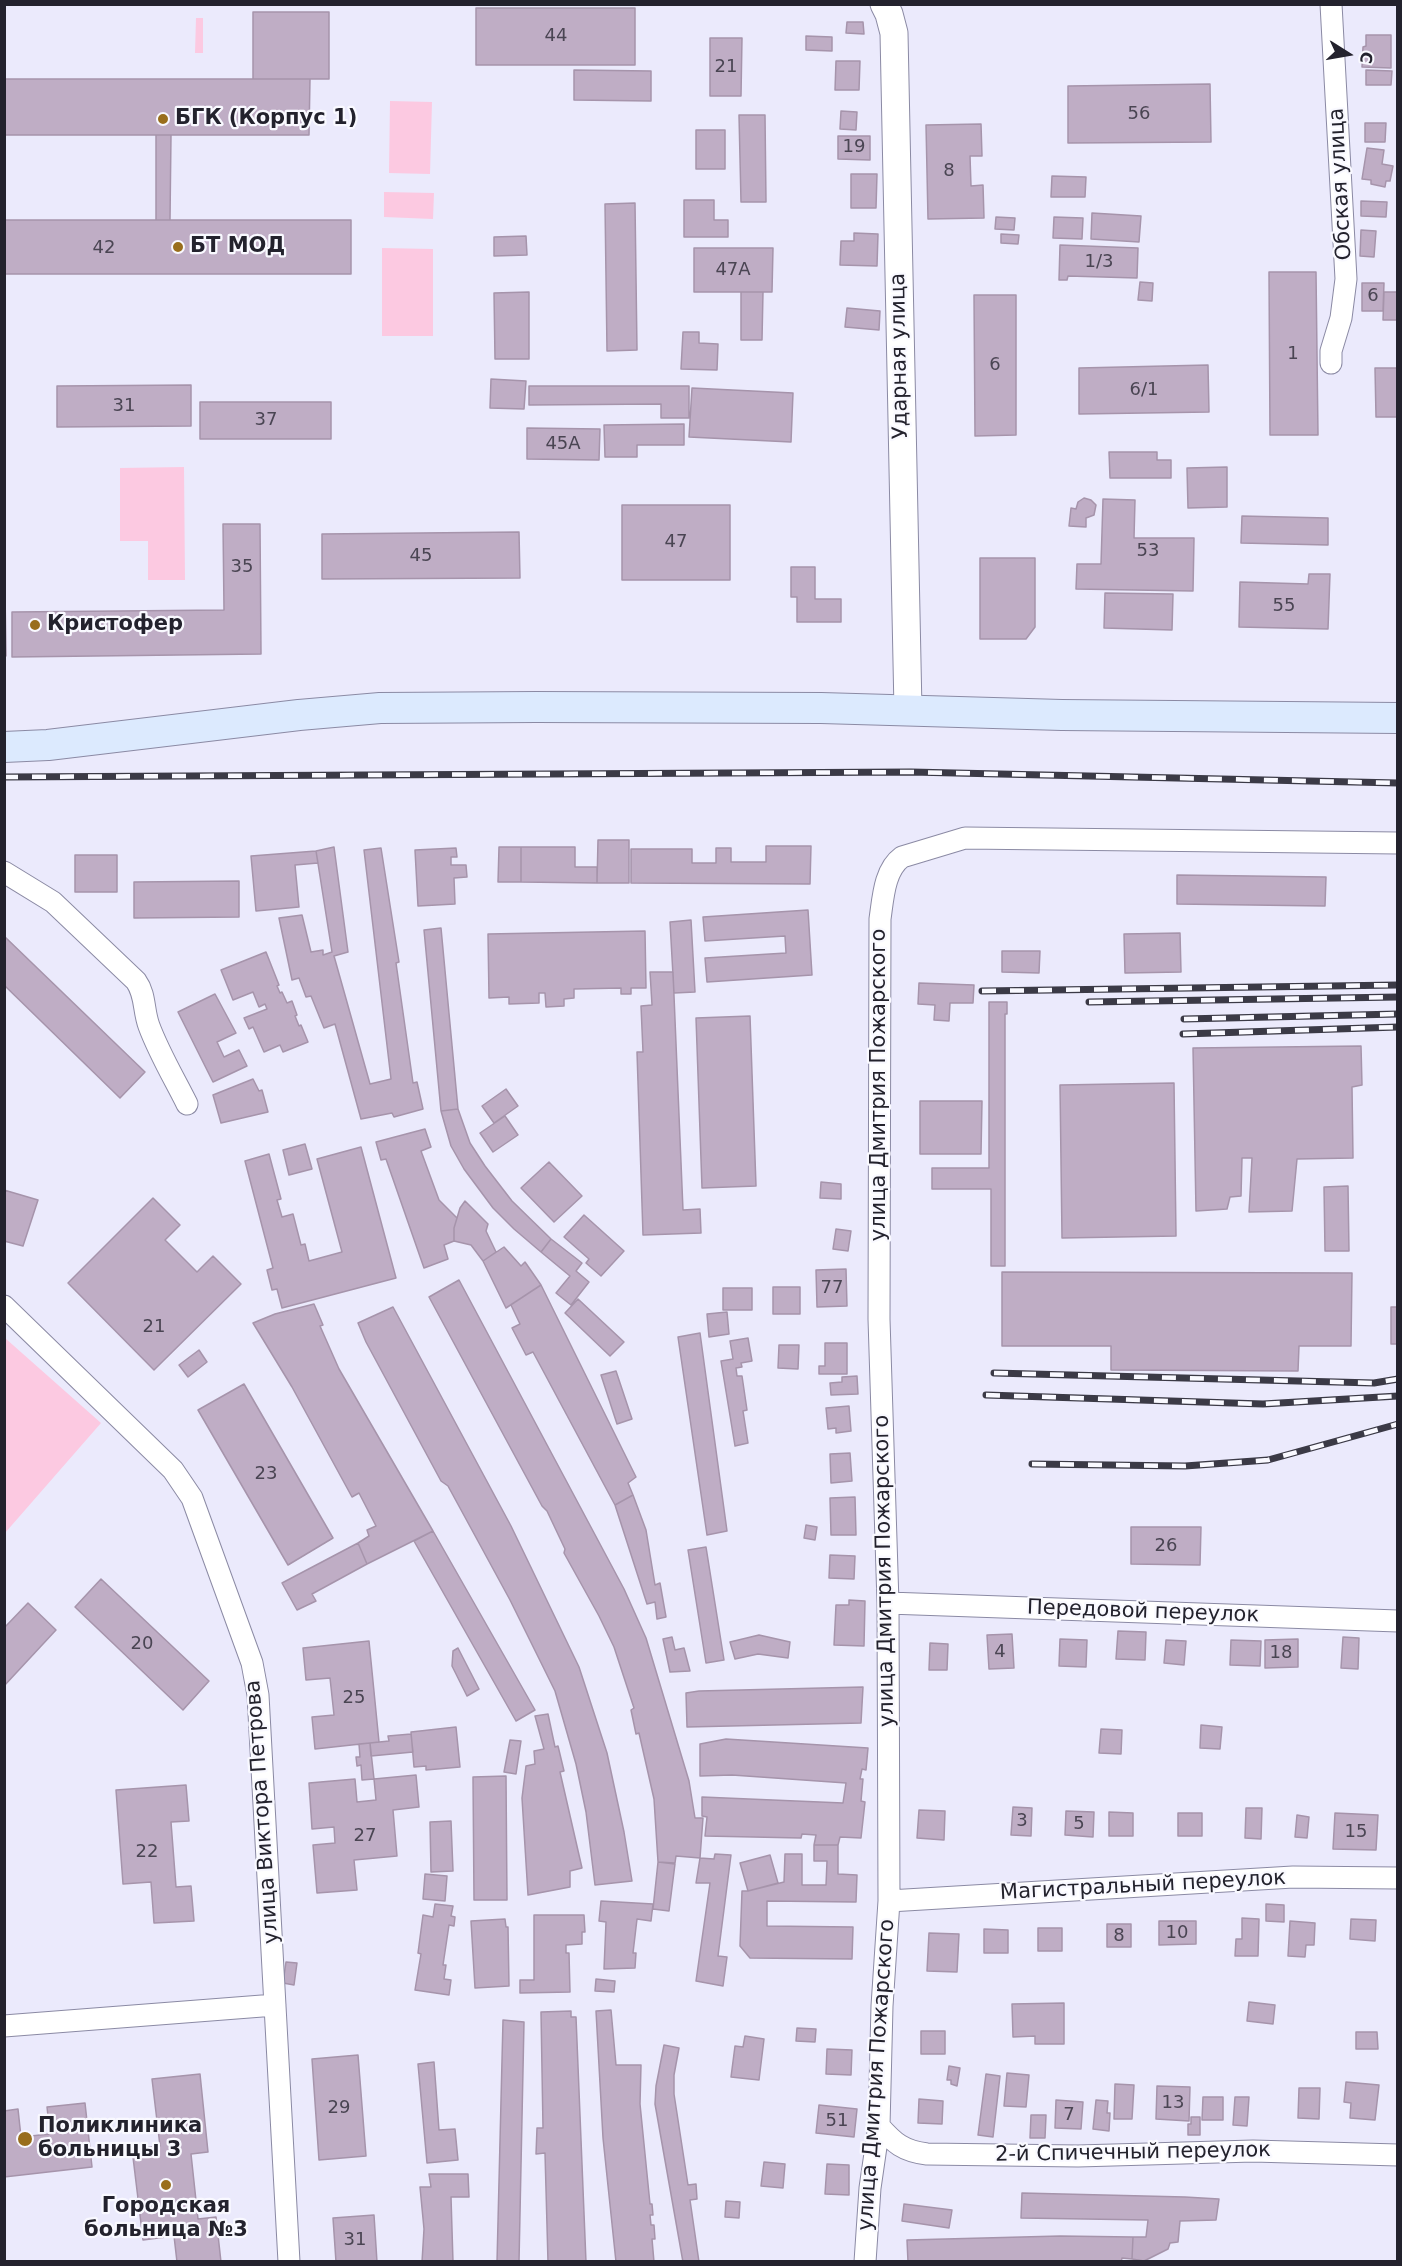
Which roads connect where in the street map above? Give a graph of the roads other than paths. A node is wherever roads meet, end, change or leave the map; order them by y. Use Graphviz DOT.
graph roads {
  1 [pos="884,4"];
  2 [pos="1330,4"];
  3 [pos="1331,363"];
  4 [pos="908,710"];
  5 [pos="1398,718"];
  6 [pos="4,747"];
  7 [pos="1398,843"];
  8 [pos="4,872"];
  9 [pos="187,1104"];
  10 [pos="4,1306"];
  11 [pos="888,1603"];
  12 [pos="1398,1621"];
  13 [pos="1398,1878"];
  14 [pos="889,1901"];
  15 [pos="275,2005"];
  16 [pos="4,2026"];
  17 [pos="879,2126"];
  18 [pos="1398,2155"];
  19 [pos="289,2262"];
  20 [pos="865,2262"];
  1 -- 4 [label="street, Ударная улица"];
  2 -- 3 [label="street, Обская улица"];
  4 -- 5 [label="main road"];
  4 -- 6 [label="main road"];
  7 -- 11 [label="street, улица Дмитрия Пожарского"];
  8 -- 9 [label="street"];
  10 -- 15 [label="street, улица Виктора Петрова"];
  11 -- 12 [label="street, Передовой переулок"];
  11 -- 14 [label="street, улица Дмитрия Пожарского"];
  13 -- 14 [label="street, Магистральный переулок"];
  14 -- 17 [label="street, улица Дмитрия Пожарского"];
  15 -- 16 [label="street"];
  15 -- 19 [label="street, улица Виктора Петрова"];
  17 -- 18 [label="street, 2-й Спичечный переулок"];
  17 -- 20 [label="street, улица Дмитрия Пожарского"];
}
